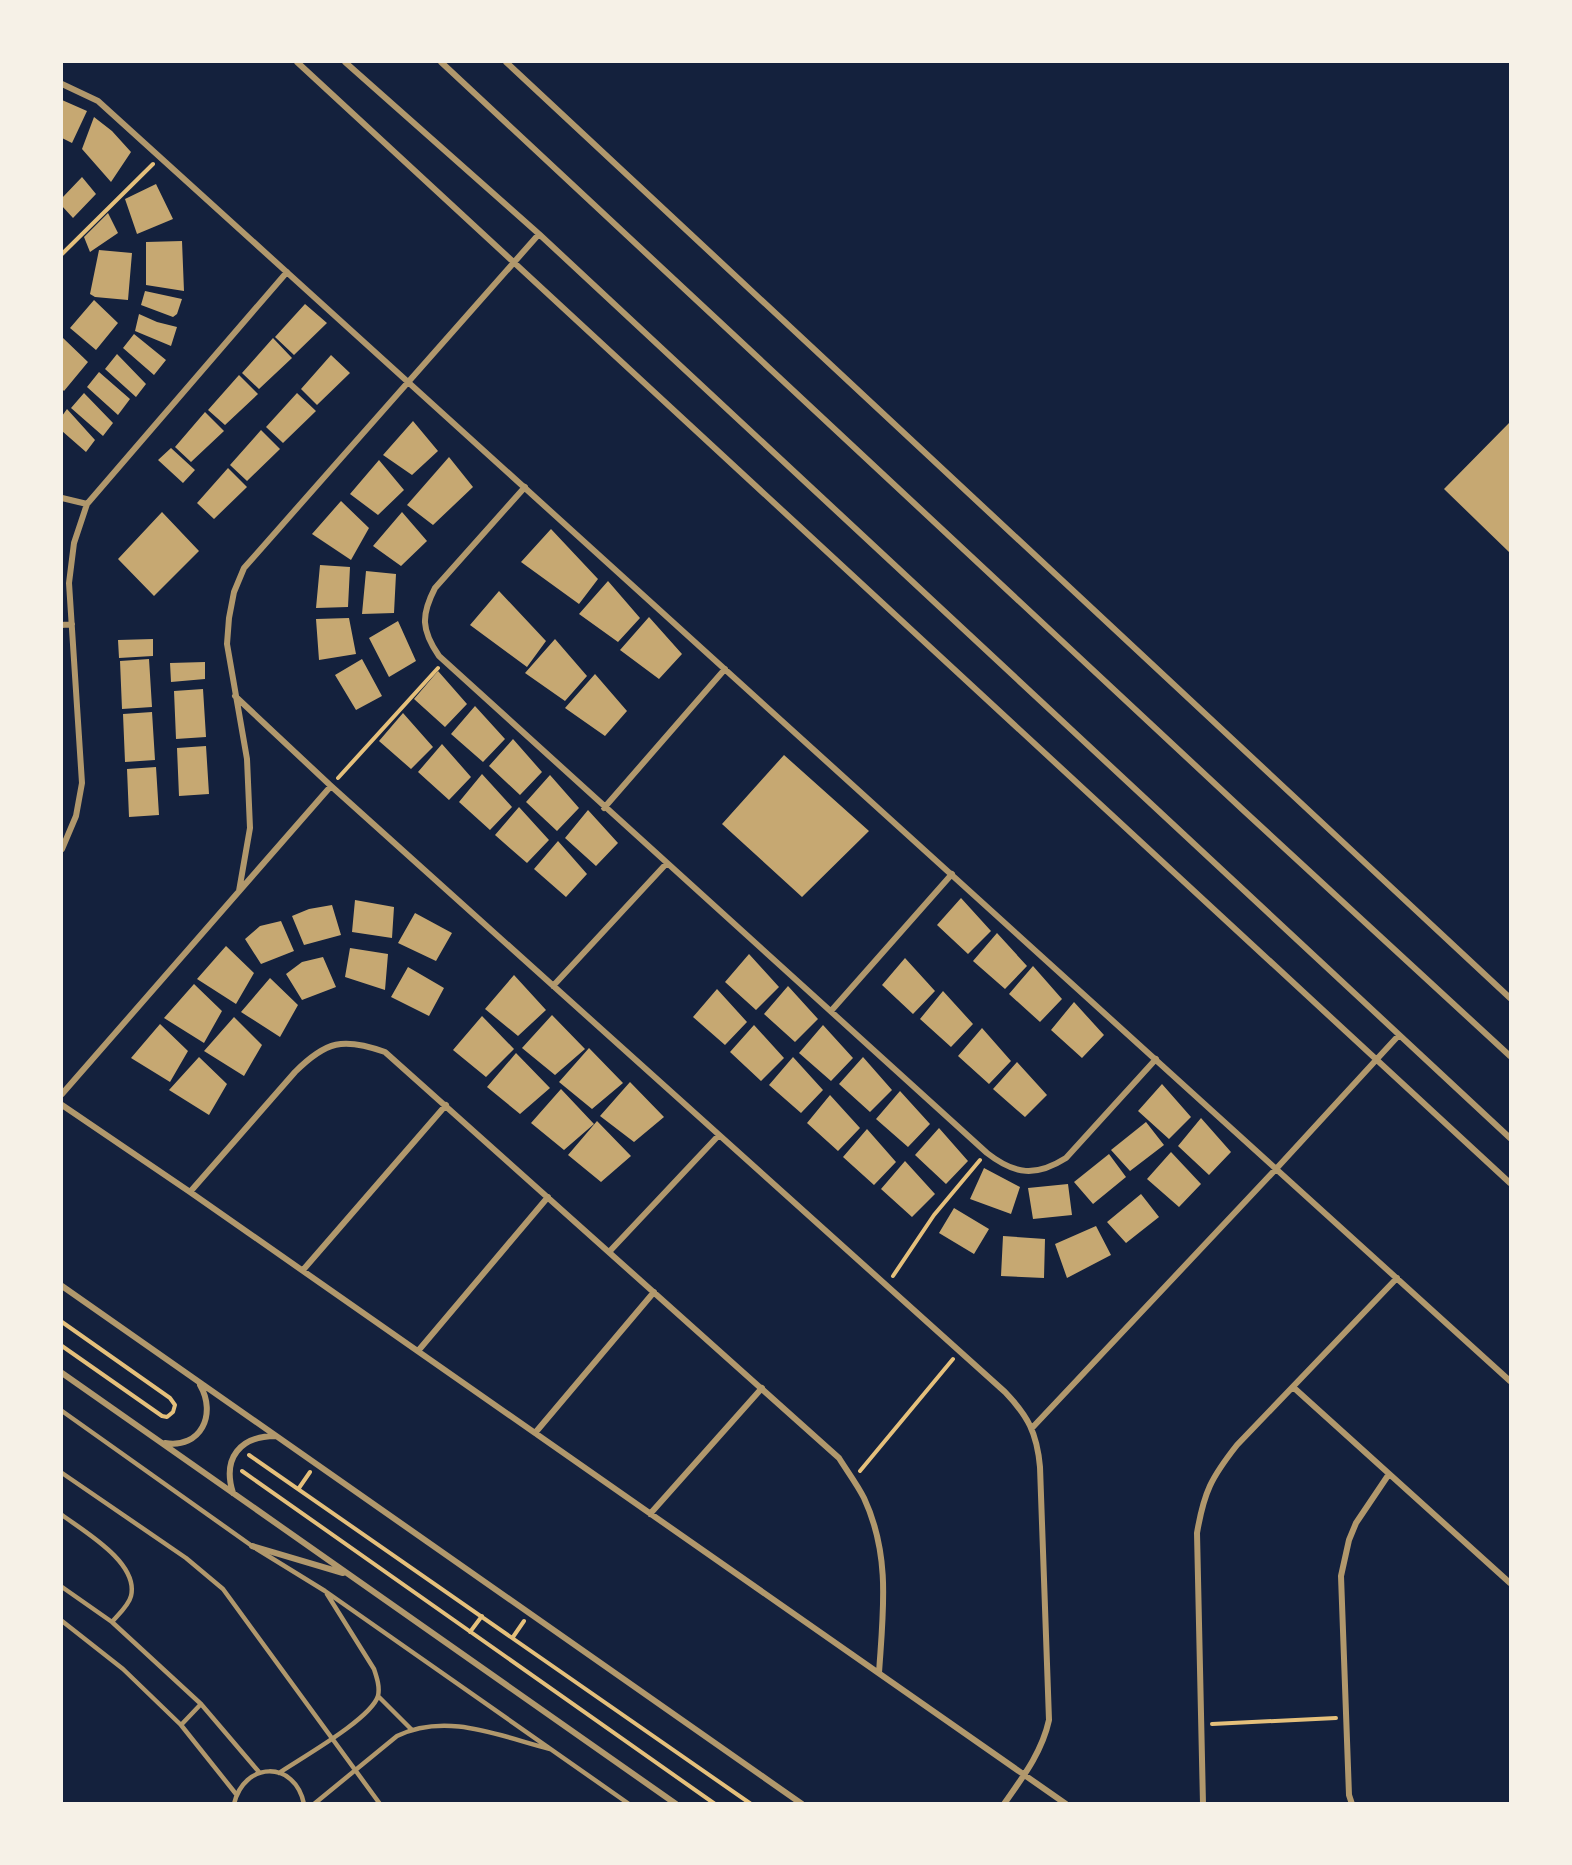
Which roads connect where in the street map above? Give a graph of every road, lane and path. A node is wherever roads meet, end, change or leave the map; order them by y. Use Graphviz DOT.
graph roads {
  1 [pos="297,62"];
  2 [pos="345,62"];
  3 [pos="441,62"];
  4 [pos="506,62"];
  5 [pos="62,84"];
  6 [pos="160,157"];
  7 [pos="539,234"];
  8 [pos="62,254"];
  9 [pos="514,261"];
  10 [pos="287,272"];
  11 [pos="408,381"];
  12 [pos="525,487"];
  13 [pos="62,498"];
  14 [pos="87,504"];
  15 [pos="72,624"];
  16 [pos="62,625"];
  17 [pos="444,661"];
  18 [pos="724,669"];
  19 [pos="235,696"];
  20 [pos="331,786"];
  21 [pos="604,808"];
  22 [pos="62,849"];
  23 [pos="666,864"];
  24 [pos="952,874"];
  25 [pos="239,891"];
  26 [pos="553,986"];
  27 [pos="1510,998"];
  28 [pos="831,1011"];
  29 [pos="1399,1035"];
  30 [pos="1510,1056"];
  31 [pos="1156,1059"];
  32 [pos="1377,1059"];
  33 [pos="62,1094"];
  34 [pos="62,1104"];
  35 [pos="446,1105"];
  36 [pos="719,1135"];
  37 [pos="1510,1138"];
  38 [pos="987,1153"];
  39 [pos="1276,1169"];
  40 [pos="1510,1182"];
  41 [pos="190,1192"];
  42 [pos="548,1197"];
  43 [pos="609,1252"];
  44 [pos="303,1270"];
  45 [pos="1397,1278"];
  46 [pos="62,1286"];
  47 [pos="887,1286"];
  48 [pos="654,1292"];
  49 [pos="62,1322"];
  50 [pos="62,1346"];
  51 [pos="418,1351"];
  52 [pos="959,1352"];
  53 [pos="62,1373"];
  54 [pos="1510,1381"];
  55 [pos="199,1382"];
  56 [pos="1293,1387"];
  57 [pos="762,1388"];
  58 [pos="62,1411"];
  59 [pos="1032,1428"];
  60 [pos="535,1433"];
  61 [pos="276,1436"];
  62 [pos="161,1443"];
  63 [pos="243,1455"];
  64 [pos="315,1464"];
  65 [pos="239,1467"];
  66 [pos="62,1473"];
  67 [pos="1389,1474"];
  68 [pos="852,1480"];
  69 [pos="299,1488"];
  70 [pos="232,1493"];
  71 [pos="650,1514"];
  72 [pos="62,1515"];
  73 [pos="252,1546"];
  74 [pos="350,1575"];
  75 [pos="1510,1583"];
  76 [pos="62,1587"];
  77 [pos="325,1591"];
  78 [pos="482,1616"];
  79 [pos="62,1621"];
  80 [pos="111,1622"];
  81 [pos="470,1632"];
  82 [pos="879,1673"];
  83 [pos="378,1696"];
  84 [pos="201,1704"];
  85 [pos="1346,1718"];
  86 [pos="181,1725"];
  87 [pos="1201,1725"];
  88 [pos="411,1729"];
  89 [pos="332,1737"];
  90 [pos="554,1750"];
  91 [pos="355,1769"];
  92 [pos="259,1772"];
  93 [pos="279,1773"];
  94 [pos="1024,1775"];
  95 [pos="236,1794"];
  96 [pos="234,1803"];
  97 [pos="304,1803"];
  98 [pos="314,1803"];
  99 [pos="380,1803"];
  100 [pos="629,1803"];
  101 [pos="676,1803"];
  102 [pos="715,1803"];
  103 [pos="751,1803"];
  104 [pos="802,1803"];
  105 [pos="1004,1803"];
  106 [pos="1066,1803"];
  107 [pos="1203,1803"];
  108 [pos="1352,1803"];
  1 -- 9 [label="street"];
  2 -- 7 [label="street"];
  3 -- 30 [label="street"];
  4 -- 27 [label="street"];
  5 -- 6 [label="street"];
  6 -- 8 [label="path"];
  6 -- 10 [label="street"];
  7 -- 9 [label="street"];
  7 -- 29 [label="street"];
  9 -- 11 [label="street"];
  9 -- 32 [label="street"];
  10 -- 11 [label="street"];
  10 -- 14 [label="street"];
  11 -- 12 [label="street"];
  11 -- 19 [label="street"];
  12 -- 17 [label="street"];
  12 -- 18 [label="street"];
  13 -- 14 [label="street"];
  14 -- 15 [label="street"];
  15 -- 16 [label="street"];
  15 -- 22 [label="street"];
  17 -- 20 [label="path"];
  17 -- 21 [label="street"];
  18 -- 21 [label="street"];
  18 -- 24 [label="street"];
  19 -- 20 [label="street"];
  19 -- 25 [label="street"];
  20 -- 25 [label="street"];
  20 -- 26 [label="street"];
  21 -- 23 [label="street"];
  23 -- 26 [label="street"];
  23 -- 28 [label="street"];
  24 -- 28 [label="street"];
  24 -- 31 [label="street"];
  25 -- 33 [label="street"];
  26 -- 36 [label="street"];
  28 -- 38 [label="street"];
  29 -- 32 [label="street"];
  29 -- 37 [label="street"];
  31 -- 38 [label="street"];
  31 -- 39 [label="street"];
  32 -- 39 [label="street"];
  32 -- 40 [label="street"];
  34 -- 41 [label="street"];
  35 -- 41 [label="street"];
  35 -- 42 [label="street"];
  35 -- 44 [label="street"];
  36 -- 43 [label="street"];
  36 -- 47 [label="street"];
  38 -- 47 [label="path"];
  39 -- 45 [label="street"];
  39 -- 59 [label="street"];
  41 -- 44 [label="street"];
  42 -- 43 [label="street"];
  42 -- 51 [label="street"];
  43 -- 48 [label="street"];
  44 -- 51 [label="street"];
  45 -- 54 [label="street"];
  45 -- 56 [label="street"];
  46 -- 55 [label="street"];
  47 -- 52 [label="street"];
  48 -- 57 [label="street"];
  48 -- 60 [label="street"];
  49 -- 50 [label="path"];
  51 -- 60 [label="street"];
  52 -- 59 [label="street"];
  52 -- 68 [label="path"];
  53 -- 62 [label="street"];
  55 -- 61 [label="street"];
  55 -- 62 [label="street"];
  56 -- 67 [label="street"];
  56 -- 87 [label="street"];
  57 -- 68 [label="street"];
  57 -- 71 [label="street"];
  58 -- 73 [label="lane"];
  59 -- 94 [label="street"];
  60 -- 71 [label="street"];
  61 -- 64 [label="street"];
  61 -- 70 [label="street"];
  62 -- 70 [label="street"];
  63 -- 69 [label="path"];
  64 -- 69 [label="path"];
  64 -- 104 [label="street"];
  65 -- 81 [label="path"];
  66 -- 89 [label="lane"];
  67 -- 75 [label="street"];
  67 -- 85 [label="street"];
  68 -- 82 [label="street"];
  69 -- 78 [label="path"];
  70 -- 74 [label="street"];
  71 -- 82 [label="street"];
  72 -- 80 [label="lane"];
  73 -- 74 [label="street"];
  73 -- 77 [label="lane"];
  74 -- 101 [label="street"];
  76 -- 80 [label="lane"];
  77 -- 83 [label="lane"];
  77 -- 90 [label="lane"];
  78 -- 81 [label="path"];
  78 -- 103 [label="path"];
  79 -- 86 [label="lane"];
  80 -- 84 [label="lane"];
  81 -- 102 [label="path"];
  82 -- 94 [label="street"];
  83 -- 88 [label="lane"];
  83 -- 89 [label="lane"];
  84 -- 86 [label="lane"];
  84 -- 92 [label="lane"];
  85 -- 87 [label="path"];
  85 -- 108 [label="street"];
  86 -- 95 [label="lane"];
  87 -- 107 [label="street"];
  88 -- 90 [label="lane"];
  88 -- 91 [label="lane"];
  89 -- 91 [label="lane"];
  89 -- 93 [label="lane"];
  90 -- 100 [label="lane"];
  91 -- 98 [label="lane"];
  91 -- 99 [label="lane"];
  92 -- 93 [label="lane"];
  92 -- 95 [label="lane"];
  93 -- 97 [label="lane"];
  94 -- 105 [label="street"];
  94 -- 106 [label="street"];
  95 -- 96 [label="lane"];
}
